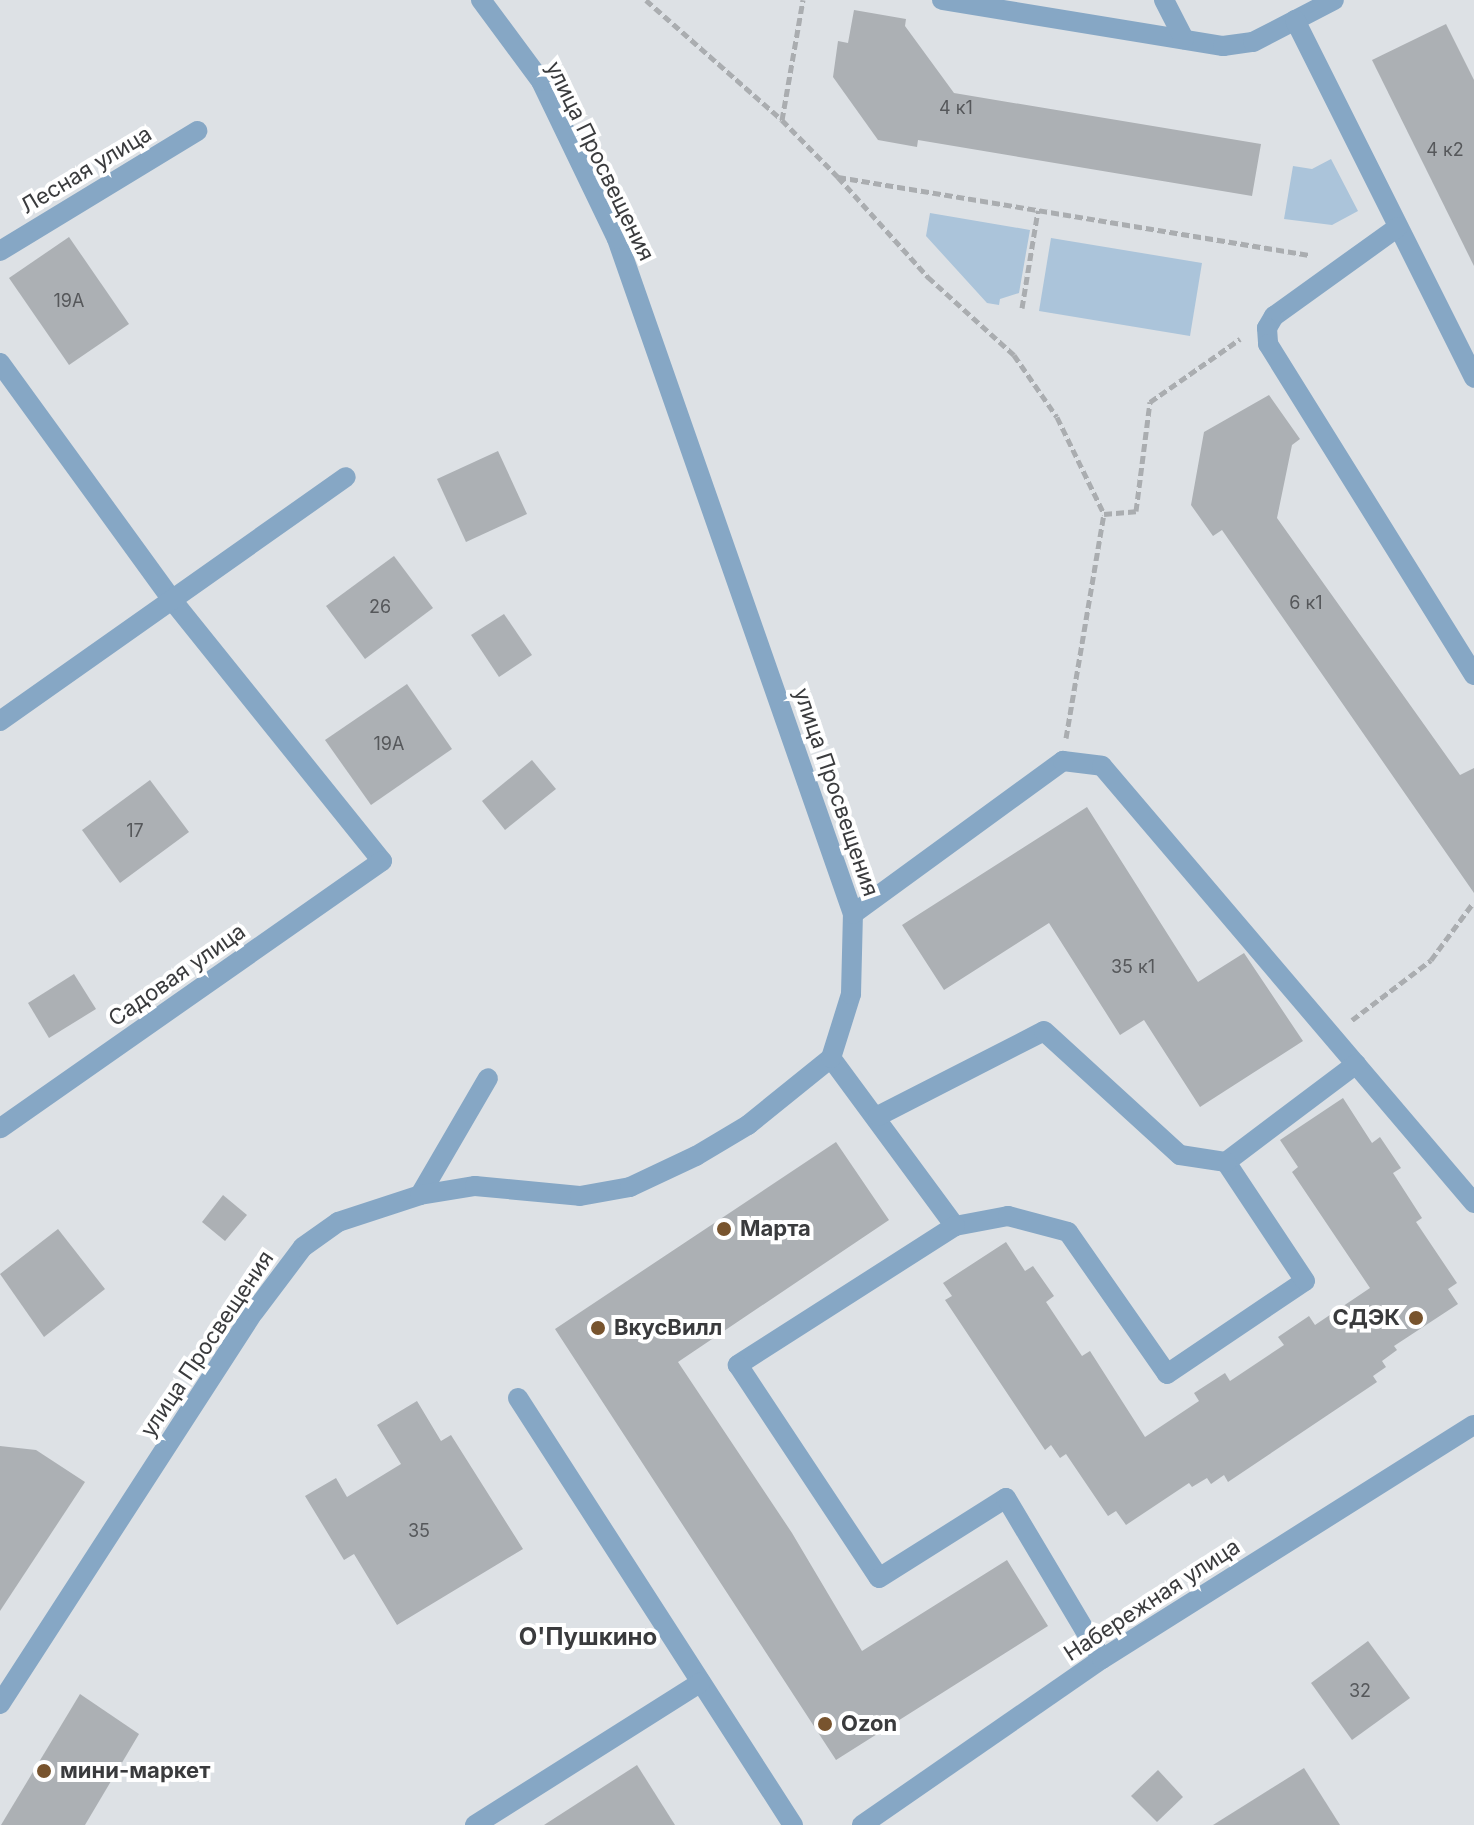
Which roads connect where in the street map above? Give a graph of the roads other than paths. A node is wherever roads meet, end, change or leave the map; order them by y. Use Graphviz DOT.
graph roads {
  1 [pos="481,0"];
  2 [pos="942,0"];
  3 [pos="1164,0"];
  4 [pos="1334,0"];
  5 [pos="1295,20"];
  6 [pos="1184,39"];
  7 [pos="197,131"];
  8 [pos="1398,227"];
  9 [pos="0,251"];
  10 [pos="0,363"];
  11 [pos="1474,378"];
  12 [pos="346,477"];
  13 [pos="172,600"];
  14 [pos="1474,675"];
  15 [pos="0,721"];
  16 [pos="853,914"];
  17 [pos="831,1058"];
  18 [pos="1356,1064"];
  19 [pos="488,1078"];
  20 [pos="878,1116"];
  21 [pos="0,1128"];
  22 [pos="1226,1162"];
  23 [pos="420,1195"];
  24 [pos="1474,1203"];
  25 [pos="955,1226"];
  26 [pos="518,1398"];
  27 [pos="1474,1425"];
  28 [pos="1102,1659"];
  29 [pos="701,1682"];
  30 [pos="0,1704"];
  31 [pos="475,1825"];
  32 [pos="793,1825"];
  33 [pos="862,1825"];
  1 -- 16 [label="street, улица Просвещения"];
  2 -- 6 [label="street"];
  3 -- 6 [label="street"];
  4 -- 5 [label="street"];
  5 -- 6 [label="street"];
  5 -- 8 [label="street"];
  7 -- 9 [label="street, Лесная улица"];
  8 -- 11 [label="street"];
  8 -- 14 [label="street"];
  10 -- 13 [label="street"];
  12 -- 13 [label="street"];
  13 -- 15 [label="street"];
  13 -- 21 [label="street, Садовая улица"];
  16 -- 17 [label="street, улица Просвещения"];
  16 -- 18 [label="street"];
  17 -- 20 [label="street"];
  17 -- 23 [label="street, улица Просвещения"];
  18 -- 22 [label="street"];
  18 -- 24 [label="street"];
  19 -- 23 [label="street"];
  20 -- 22 [label="street"];
  20 -- 25 [label="street"];
  22 -- 25 [label="street"];
  23 -- 30 [label="street, улица Просвещения"];
  25 -- 28 [label="street"];
  26 -- 29 [label="street"];
  27 -- 28 [label="street, Набережная улица"];
  28 -- 33 [label="street, Набережная улица"];
  29 -- 31 [label="street"];
  29 -- 32 [label="street"];
}
